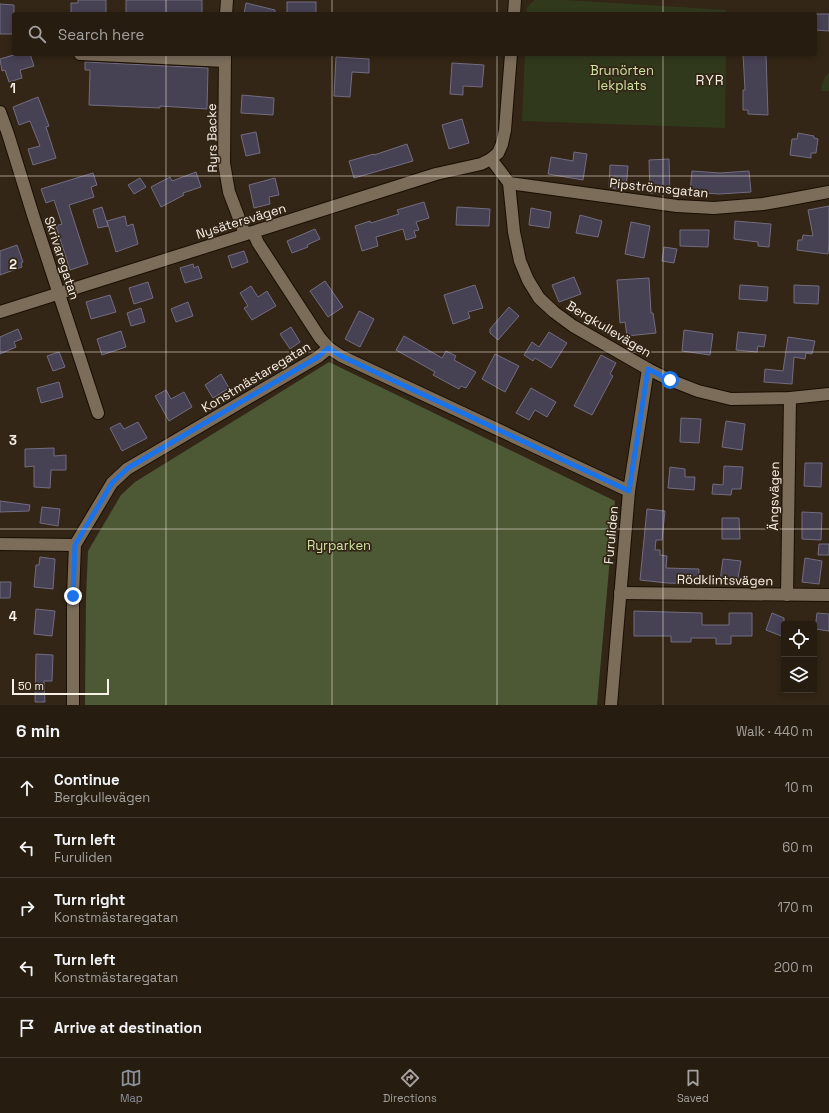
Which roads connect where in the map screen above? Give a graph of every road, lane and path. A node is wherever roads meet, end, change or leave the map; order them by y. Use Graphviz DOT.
graph roads {
  1 [pos="226,0"];
  2 [pos="515,0"];
  3 [pos="226,12"];
  4 [pos="514,12"];
  5 [pos="152,56"];
  6 [pos="511,56"];
  7 [pos="225,58"];
  8 [pos="0,112"];
  9 [pos="4,135"];
  10 [pos="491,159"];
  11 [pos="509,183"];
  12 [pos="829,192"];
  13 [pos="249,233"];
  14 [pos="58,293"];
  15 [pos="0,312"];
  16 [pos="328,348"];
  17 [pos="648,369"];
  18 [pos="829,394"];
  19 [pos="790,398"];
  20 [pos="98,413"];
  21 [pos="629,491"];
  22 [pos="0,544"];
  23 [pos="75,545"];
  24 [pos="620,593"];
  25 [pos="787,595"];
  26 [pos="829,595"];
  27 [pos="73,705"];
  28 [pos="611,705"];
  1 -- 3 [label="street"];
  2 -- 4 [label="street"];
  5 -- 7 [label="street, Ryrs Backe"];
  6 -- 10 [label="street"];
  7 -- 13 [label="street, Ryrs Backe"];
  8 -- 9 [label="street, Skrivaregatan"];
  9 -- 14 [label="street, Skrivaregatan"];
  10 -- 11 [label="street"];
  10 -- 13 [label="street, Nysätersvägen"];
  11 -- 12 [label="street, Pipströmsgatan"];
  11 -- 17 [label="street, Bergkullevägen"];
  13 -- 14 [label="street, Nysätersvägen"];
  13 -- 16 [label="street, Ryrs Backe"];
  14 -- 15 [label="street, Nysätersvägen"];
  14 -- 20 [label="street, Skrivaregatan"];
  16 -- 21 [label="street, Konstmästaregatan"];
  16 -- 23 [label="street, Konstmästaregatan"];
  17 -- 19 [label="street, Bergkullevägen"];
  17 -- 21 [label="street, Furuliden"];
  18 -- 19 [label="street, Bergkullevägen"];
  19 -- 25 [label="street, Ängsvägen"];
  21 -- 24 [label="street, Furuliden"];
  22 -- 23 [label="street"];
  23 -- 27 [label="street, Konstmästaregatan"];
  24 -- 25 [label="street, Rödklintsvägen"];
  24 -- 28 [label="street, Furuliden"];
  25 -- 26 [label="street, Rödklintsvägen"];
}
